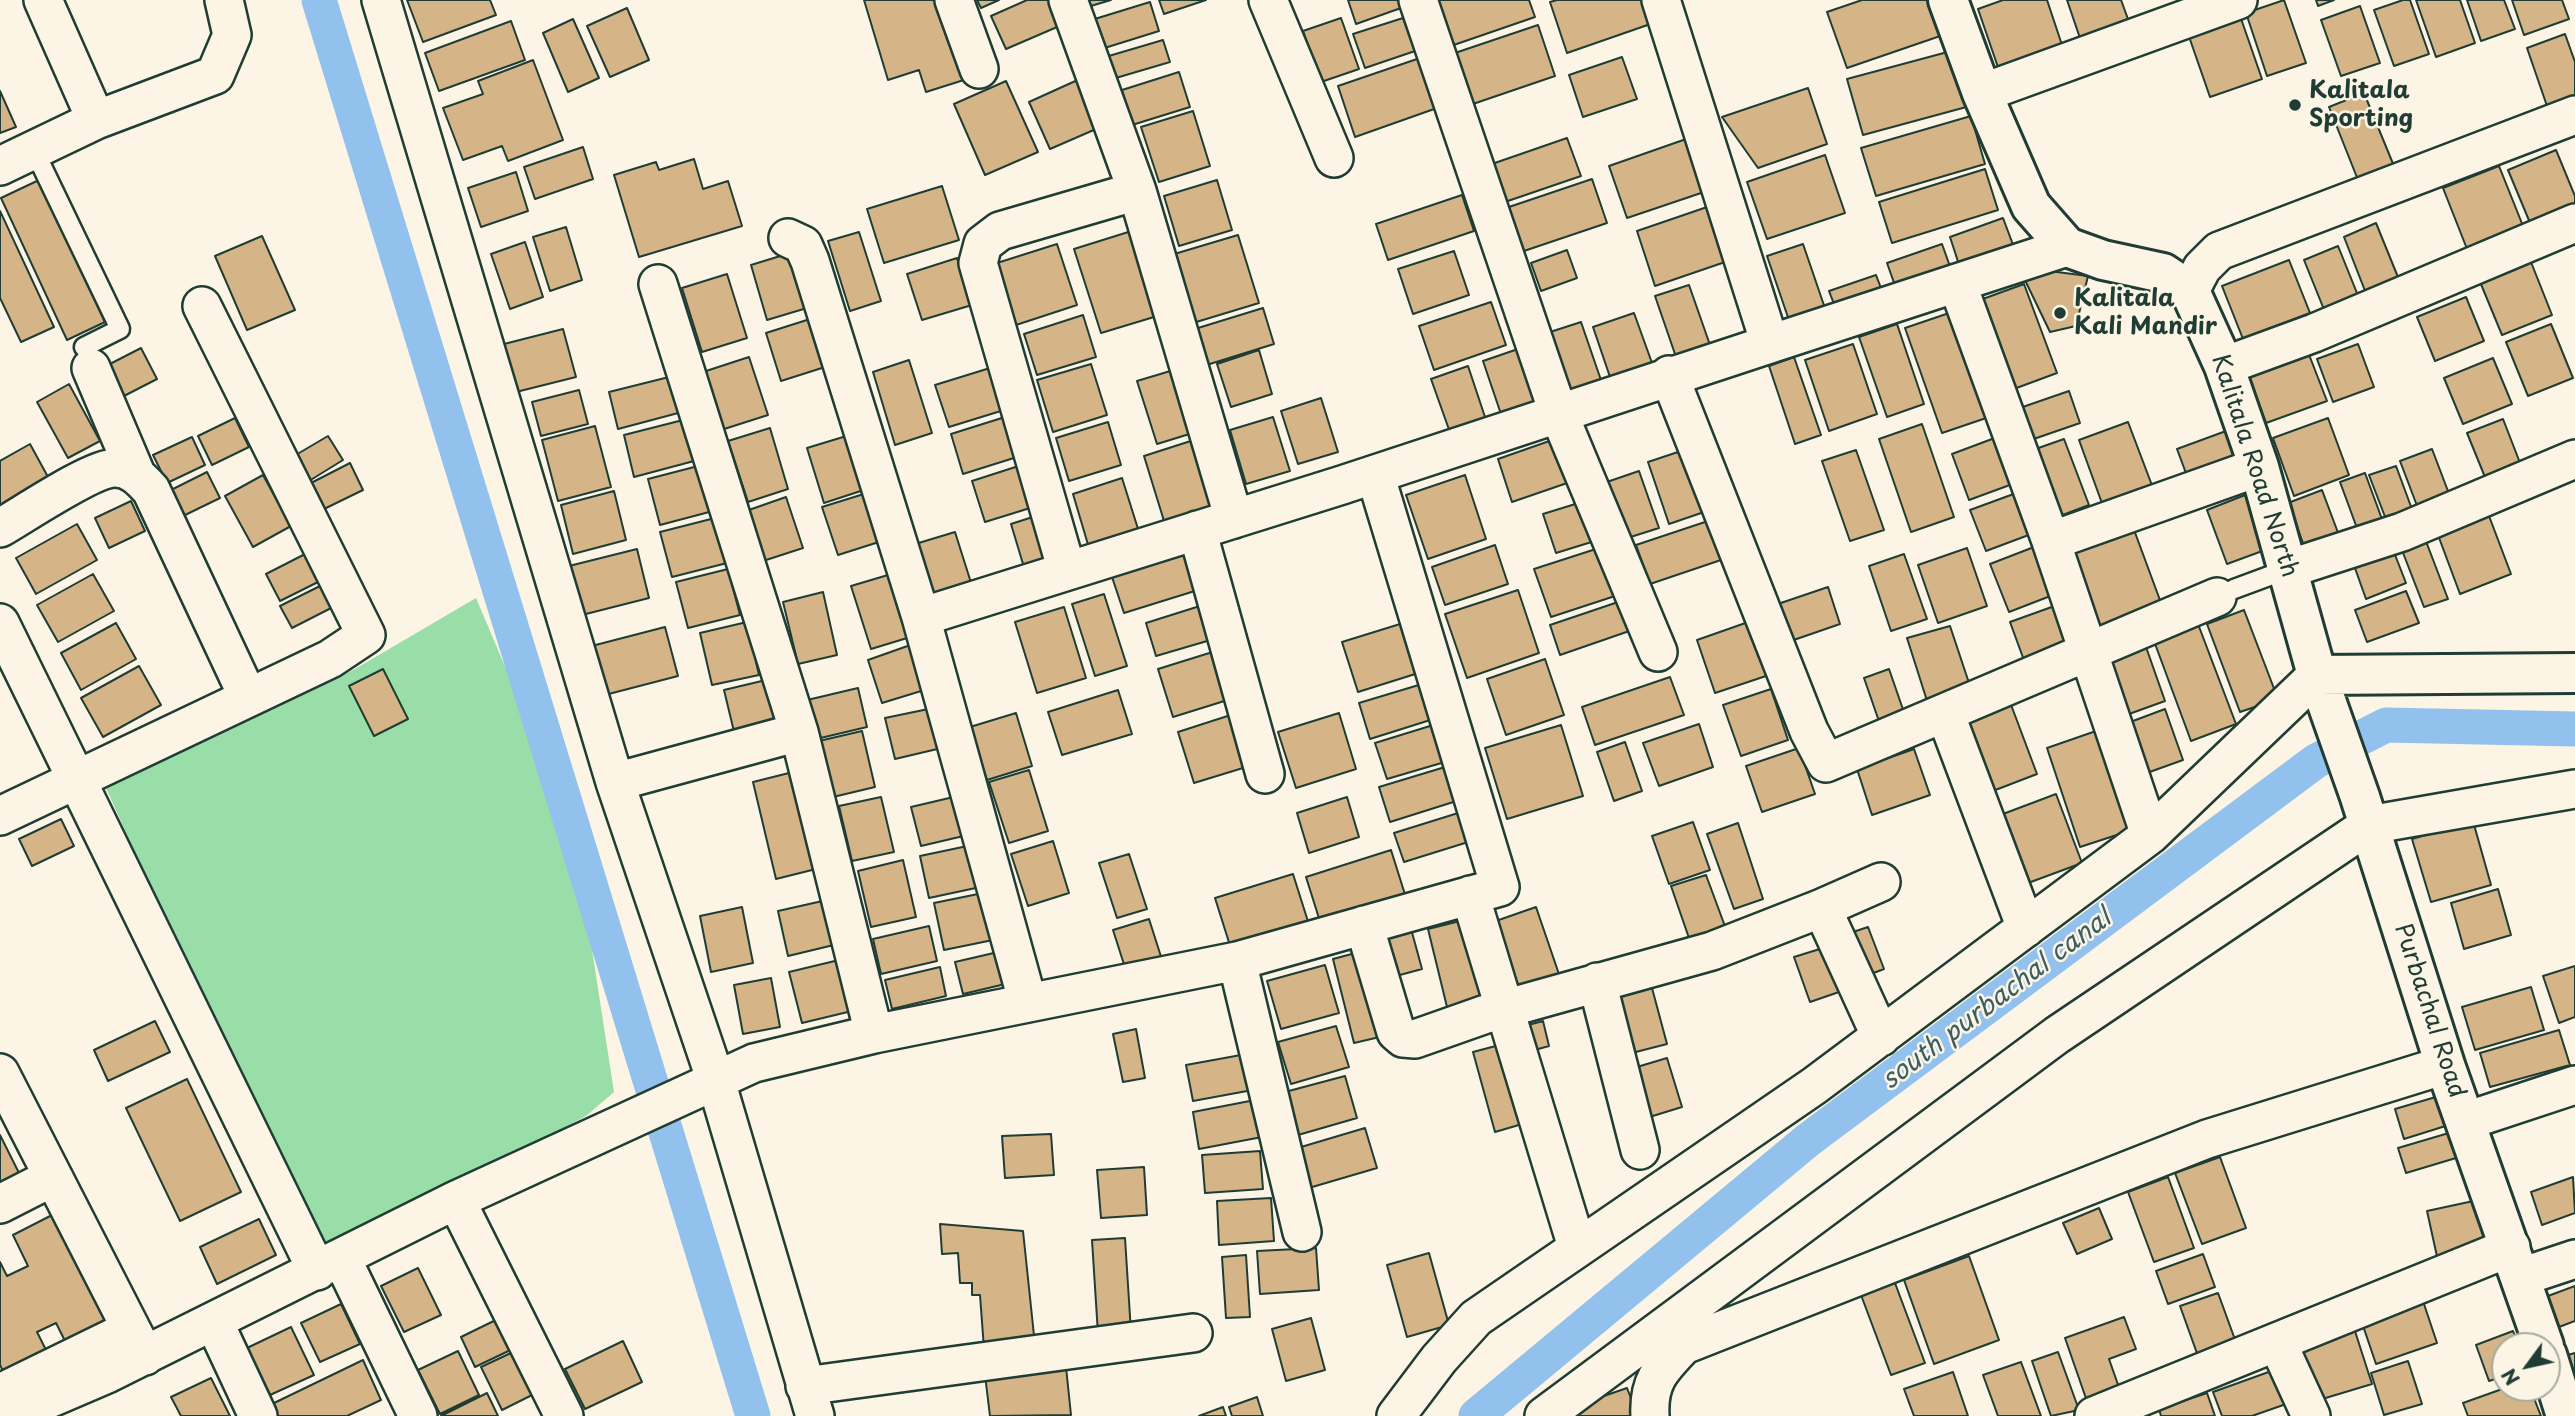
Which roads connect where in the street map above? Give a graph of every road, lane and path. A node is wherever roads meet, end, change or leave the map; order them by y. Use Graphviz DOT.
graph roads {
  1 [pos="43,0"];
  2 [pos="224,0"];
  3 [pos="381,0"];
  4 [pos="954,0"];
  5 [pos="1068,0"];
  6 [pos="1268,0"];
  7 [pos="1418,0"];
  8 [pos="1661,0"];
  9 [pos="1948,0"];
  10 [pos="2238,0"];
  11 [pos="979,69"];
  12 [pos="1982,93"];
  13 [pos="2575,116"];
  14 [pos="96,120"];
  15 [pos="34,150"];
  16 [pos="1334,158"];
  17 [pos="0,166"];
  18 [pos="1137,191"];
  19 [pos="2575,223"];
  20 [pos="788,237"];
  21 [pos="2067,247"];
  22 [pos="1957,283"];
  23 [pos="658,284"];
  24 [pos="2190,290"];
  25 [pos="202,306"];
  26 [pos="1770,344"];
  27 [pos="88,357"];
  28 [pos="2224,366"];
  29 [pos="1669,375"];
  30 [pos="1558,412"];
  31 [pos="2575,459"];
  32 [pos="2259,467"];
  33 [pos="136,474"];
  34 [pos="1375,474"];
  35 [pos="1234,519"];
  36 [pos="0,528"];
  37 [pos="1196,530"];
  38 [pos="2051,541"];
  39 [pos="2288,569"];
  40 [pos="1067,571"];
  41 [pos="2225,593"];
  42 [pos="921,617"];
  43 [pos="0,623"];
  44 [pos="1658,652"];
  45 [pos="2088,653"];
  46 [pos="2575,673"];
  47 [pos="2317,675"];
  48 [pos="248,697"];
  49 [pos="1945,713"];
  50 [pos="799,732"];
  51 [pos="1265,774"];
  52 [pos="74,780"];
  53 [pos="615,782"];
  54 [pos="2575,789"];
  55 [pos="2364,811"];
  56 [pos="0,816"];
  57 [pos="2150,835"];
  58 [pos="1881,882"];
  59 [pos="1470,895"];
  60 [pos="1822,908"];
  61 [pos="1364,925"];
  62 [pos="2026,928"];
  63 [pos="1237,961"];
  64 [pos="1597,982"];
  65 [pos="1028,1003"];
  66 [pos="1503,1009"];
  67 [pos="874,1034"];
  68 [pos="1881,1037"];
  69 [pos="2445,1065"];
  70 [pos="0,1073"];
  71 [pos="716,1082"];
  72 [pos="2575,1085"];
  73 [pos="2466,1121"];
  74 [pos="1640,1150"];
  75 [pos="53,1177"];
  76 [pos="456,1200"];
  77 [pos="0,1204"];
  78 [pos="1302,1232"];
  79 [pos="1577,1247"];
  80 [pos="2575,1259"];
  81 [pos="2516,1262"];
  82 [pos="329,1265"];
  83 [pos="214,1322"];
  84 [pos="2539,1332"];
  85 [pos="1193,1333"];
  86 [pos="138,1343"];
  87 [pos="2278,1344"];
  88 [pos="45,1386"];
  89 [pos="0,1393"];
  90 [pos="810,1401"];
  91 [pos="0,1409"];
  92 [pos="6,1416"];
  93 [pos="258,1416"];
  94 [pos="418,1416"];
  95 [pos="564,1416"];
  96 [pos="1396,1416"];
  97 [pos="1544,1416"];
  98 [pos="1650,1416"];
  99 [pos="2094,1416"];
  100 [pos="2311,1416"];
  1 -- 14 [label="street"];
  2 -- 14 [label="street"];
  3 -- 53 [label="street"];
  4 -- 11 [label="street"];
  5 -- 18 [label="street"];
  6 -- 16 [label="street"];
  7 -- 30 [label="street"];
  8 -- 26 [label="street"];
  9 -- 12 [label="street"];
  10 -- 12 [label="street"];
  12 -- 21 [label="street"];
  13 -- 24 [label="street"];
  14 -- 15 [label="street"];
  15 -- 17 [label="street"];
  15 -- 27 [label="lane"];
  18 -- 35 [label="street"];
  18 -- 40 [label="street"];
  19 -- 28 [label="street"];
  20 -- 42 [label="street"];
  21 -- 22 [label="street"];
  21 -- 24 [label="street"];
  22 -- 26 [label="street"];
  22 -- 38 [label="street"];
  23 -- 50 [label="street"];
  24 -- 28 [label="street, Kalitala Road North"];
  25 -- 48 [label="street"];
  26 -- 29 [label="street"];
  27 -- 33 [label="street"];
  28 -- 32 [label="street, Kalitala Road North"];
  29 -- 30 [label="street"];
  29 -- 49 [label="street"];
  30 -- 34 [label="street"];
  30 -- 44 [label="street"];
  31 -- 39 [label="street"];
  32 -- 38 [label="street"];
  32 -- 39 [label="street, Kalitala Road North"];
  33 -- 36 [label="street"];
  33 -- 48 [label="street"];
  34 -- 35 [label="street"];
  34 -- 59 [label="street"];
  35 -- 37 [label="street"];
  37 -- 40 [label="street"];
  37 -- 51 [label="street"];
  38 -- 45 [label="street"];
  39 -- 41 [label="lane"];
  39 -- 47 [label="street, Kalitala Road North"];
  40 -- 42 [label="street"];
  41 -- 45 [label="street"];
  42 -- 65 [label="street"];
  43 -- 52 [label="street"];
  45 -- 49 [label="street"];
  45 -- 57 [label="street"];
  46 -- 47 [label="street"];
  47 -- 55 [label="street, Purbachal Road"];
  47 -- 57 [label="street"];
  48 -- 52 [label="street"];
  49 -- 62 [label="street"];
  50 -- 53 [label="street"];
  50 -- 67 [label="street"];
  52 -- 56 [label="street"];
  52 -- 82 [label="street"];
  53 -- 71 [label="street"];
  54 -- 55 [label="street"];
  55 -- 69 [label="street, Purbachal Road"];
  55 -- 97 [label="street"];
  57 -- 62 [label="street"];
  58 -- 60 [label="street"];
  59 -- 61 [label="street"];
  59 -- 66 [label="street"];
  60 -- 64 [label="street"];
  60 -- 68 [label="street"];
  61 -- 63 [label="street"];
  61 -- 66 [label="street"];
  62 -- 68 [label="street"];
  63 -- 65 [label="street"];
  63 -- 78 [label="street"];
  64 -- 66 [label="street"];
  64 -- 74 [label="street"];
  65 -- 67 [label="street"];
  66 -- 79 [label="street"];
  67 -- 71 [label="street"];
  68 -- 79 [label="street"];
  69 -- 73 [label="street, Purbachal Road"];
  69 -- 98 [label="street"];
  70 -- 75 [label="street"];
  71 -- 76 [label="street"];
  71 -- 90 [label="street"];
  72 -- 73 [label="street"];
  73 -- 81 [label="street, Purbachal Road"];
  75 -- 77 [label="street"];
  75 -- 86 [label="street"];
  76 -- 82 [label="street"];
  76 -- 95 [label="street"];
  79 -- 96 [label="street"];
  80 -- 81 [label="street"];
  81 -- 84 [label="street, Purbachal Road"];
  81 -- 87 [label="street"];
  82 -- 83 [label="street"];
  82 -- 94 [label="street"];
  83 -- 86 [label="street"];
  83 -- 93 [label="street"];
  85 -- 90 [label="street"];
  86 -- 88 [label="street"];
  87 -- 99 [label="street"];
  87 -- 100 [label="street"];
  88 -- 89 [label="street"];
  88 -- 92 [label="street"];
  91 -- 92 [label="street"];
}
